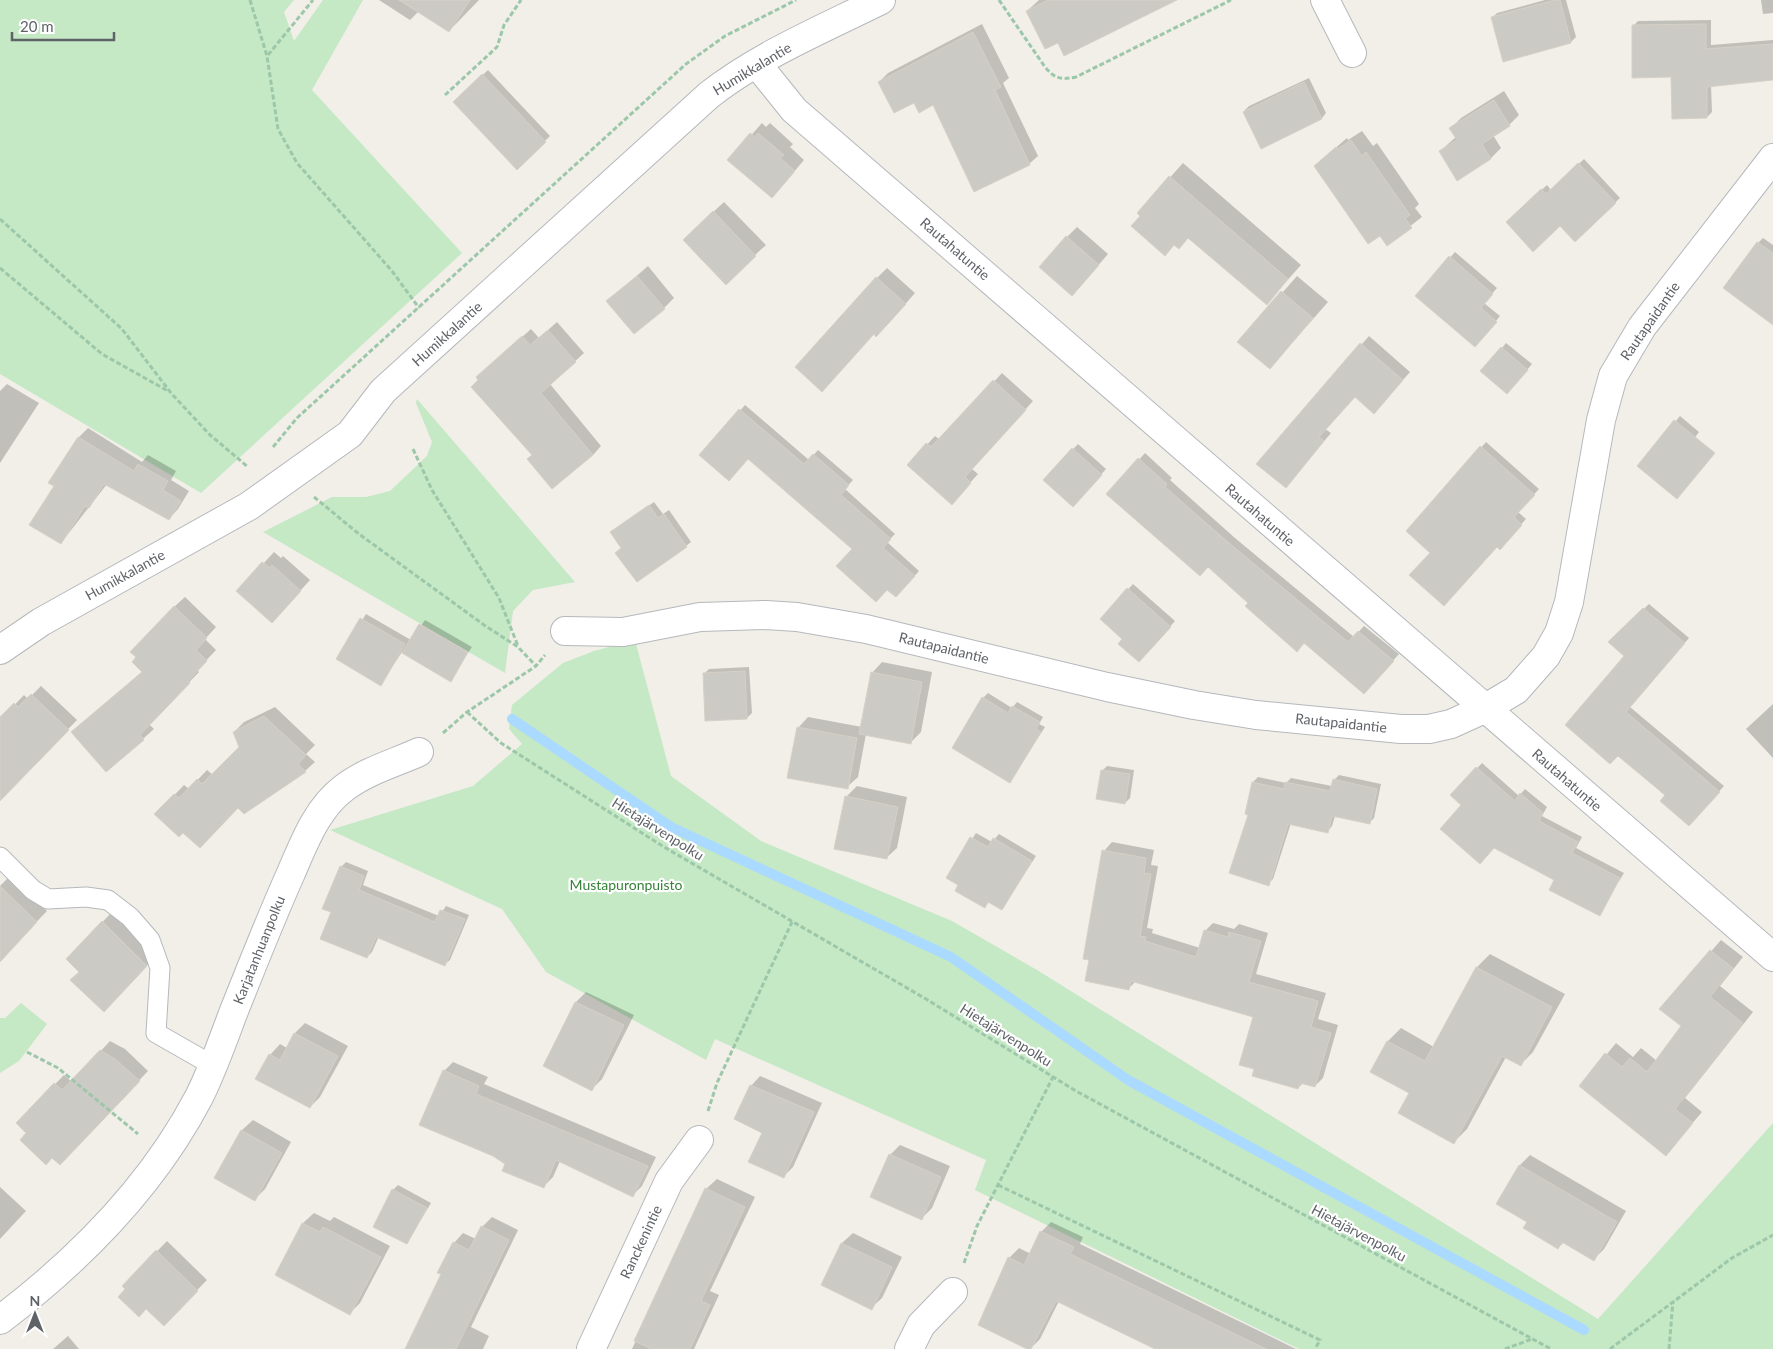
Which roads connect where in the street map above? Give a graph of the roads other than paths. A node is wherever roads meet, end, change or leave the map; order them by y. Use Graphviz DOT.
graph roads {
  1 [pos="881,0"];
  2 [pos="1325,0"];
  3 [pos="1352,54"];
  4 [pos="757,64"];
  5 [pos="1773,158"];
  6 [pos="565,631"];
  7 [pos="5,639"];
  8 [pos="1484,709"];
  9 [pos="419,752"];
  10 [pos="0,857"];
  11 [pos="1773,957"];
  12 [pos="212,1065"];
  13 [pos="698,1140"];
  14 [pos="953,1292"];
  15 [pos="0,1320"];
  16 [pos="591,1349"];
  17 [pos="909,1349"];
  1 -- 4 [label="street, Humikkalantie"];
  2 -- 3 [label="street"];
  4 -- 7 [label="street, Humikkalantie"];
  4 -- 8 [label="street, Rautahatuntie"];
  5 -- 8 [label="street, Rautapaidantie"];
  6 -- 8 [label="street, Rautapaidantie"];
  8 -- 11 [label="street, Rautahatuntie"];
  9 -- 12 [label="street, Karjatanhuanpolku"];
  10 -- 12 [label="lane"];
  12 -- 15 [label="street, Karjatanhuanpolku"];
  13 -- 16 [label="street, Ranckenintie"];
  14 -- 17 [label="street"];
}
